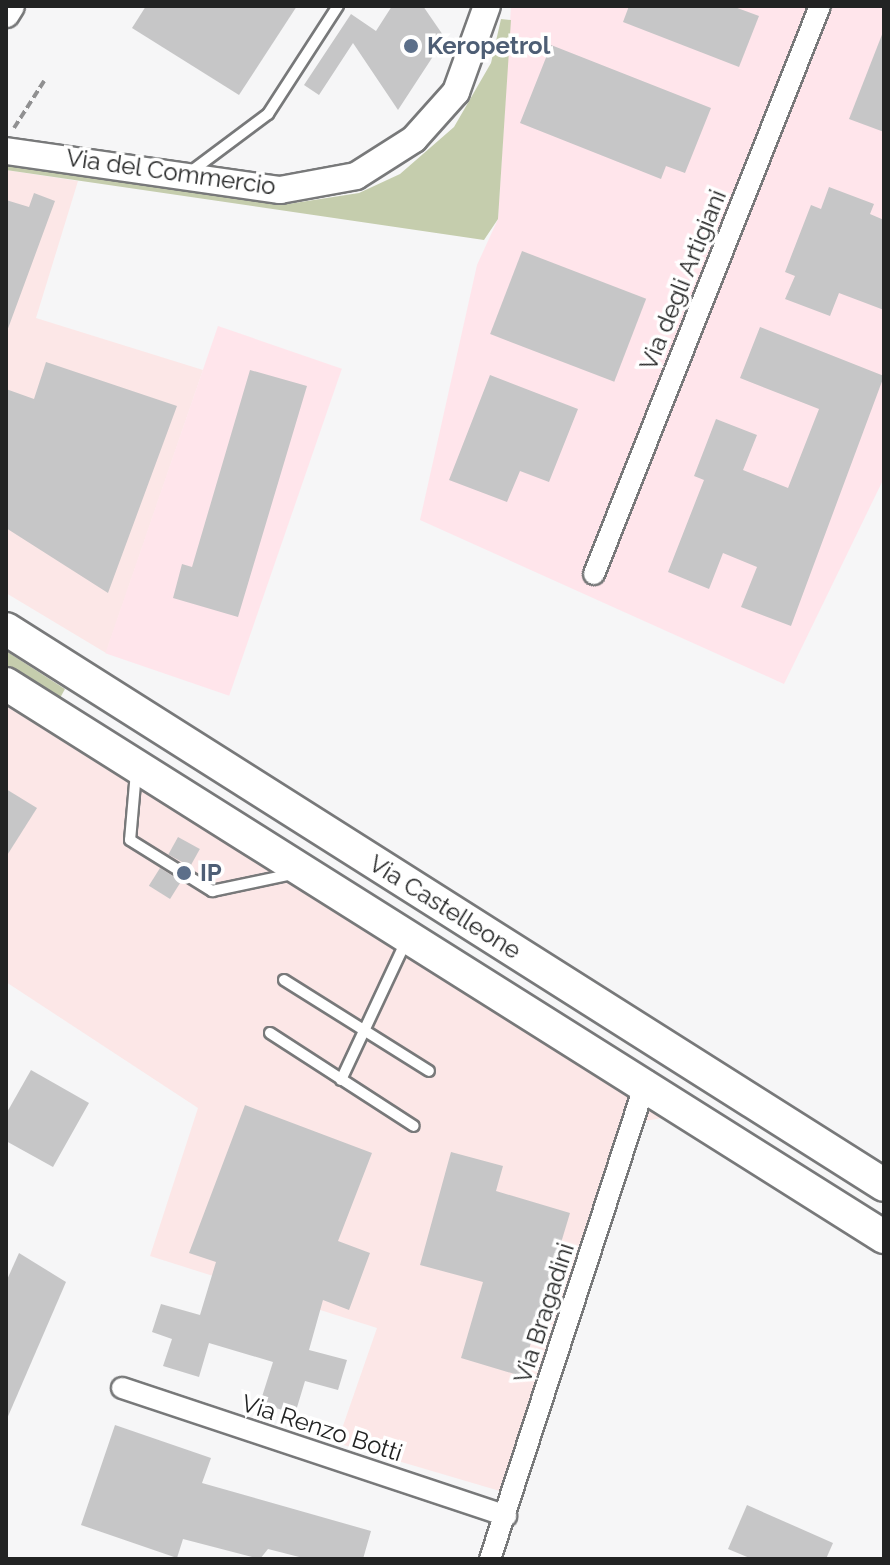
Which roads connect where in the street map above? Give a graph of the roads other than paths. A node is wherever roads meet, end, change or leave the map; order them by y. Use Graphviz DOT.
graph roads {
  1 [pos="11,6"];
  2 [pos="338,6"];
  3 [pos="487,6"];
  4 [pos="820,6"];
  5 [pos="6,14"];
  6 [pos="7,141"];
  7 [pos="187,174"];
  8 [pos="594,574"];
  9 [pos="6,629"];
  10 [pos="6,684"];
  11 [pos="136,766"];
  12 [pos="302,872"];
  13 [pos="407,939"];
  14 [pos="284,980"];
  15 [pos="365,1031"];
  16 [pos="270,1033"];
  17 [pos="429,1071"];
  18 [pos="341,1080"];
  19 [pos="646,1081"];
  20 [pos="414,1126"];
  21 [pos="884,1185"];
  22 [pos="884,1237"];
  23 [pos="122,1388"];
  24 [pos="506,1516"];
  25 [pos="490,1559"];
  1 -- 5 [label="street"];
  2 -- 7 [label="lane"];
  3 -- 7 [label="street, Via del Commercio"];
  4 -- 8 [label="street, Via degli Artigiani"];
  6 -- 7 [label="street, Via del Commercio"];
  9 -- 21 [label="main road, Via Castelleone"];
  10 -- 11 [label="main road, Via Castelleone"];
  11 -- 12 [label="main road, Via Castelleone"];
  11 -- 12 [label="lane"];
  12 -- 13 [label="main road, Via Castelleone"];
  13 -- 15 [label="lane"];
  13 -- 19 [label="main road, Via Castelleone"];
  14 -- 15 [label="lane"];
  15 -- 17 [label="lane"];
  15 -- 18 [label="lane"];
  16 -- 18 [label="lane"];
  18 -- 20 [label="lane"];
  19 -- 22 [label="main road, Via Castelleone"];
  19 -- 24 [label="street, Via Bragadini"];
  23 -- 24 [label="street, Via Renzo Botti"];
  24 -- 25 [label="street, Via Bragadini"];
}
